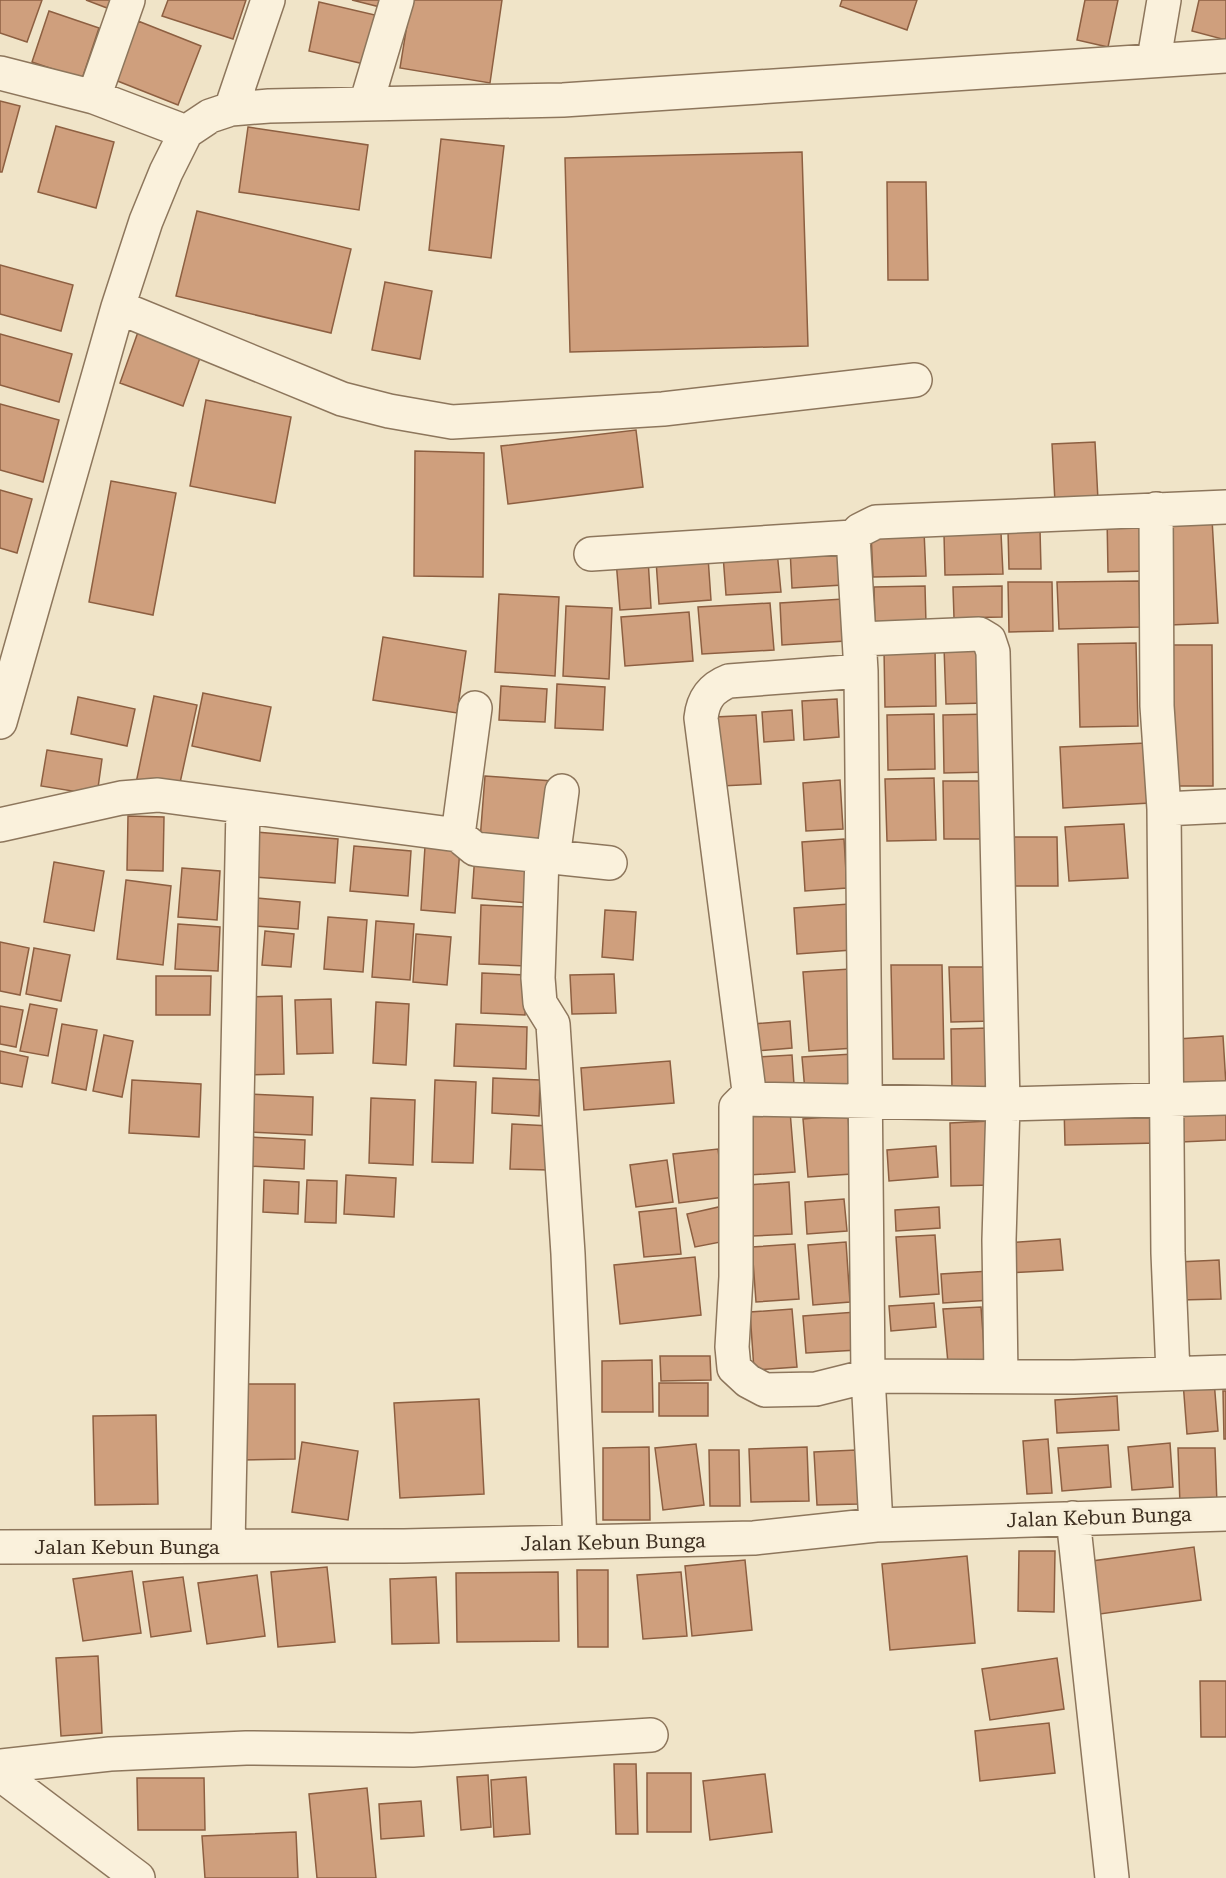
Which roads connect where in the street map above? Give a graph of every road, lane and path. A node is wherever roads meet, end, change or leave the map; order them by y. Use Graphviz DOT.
graph roads {
  1 [pos="128,0"];
  2 [pos="268,0"];
  3 [pos="397,0"];
  4 [pos="1164,0"];
  5 [pos="1226,56"];
  6 [pos="1154,59"];
  7 [pos="0,73"];
  8 [pos="94,97"];
  9 [pos="366,105"];
  10 [pos="231,109"];
  11 [pos="186,132"];
  12 [pos="118,307"];
  13 [pos="915,380"];
  14 [pos="1226,507"];
  15 [pos="1156,509"];
  16 [pos="854,537"];
  17 [pos="591,554"];
  18 [pos="860,655"];
  19 [pos="475,708"];
  20 [pos="0,722"];
  21 [pos="562,791"];
  22 [pos="1226,806"];
  23 [pos="243,808"];
  24 [pos="1164,809"];
  25 [pos="0,825"];
  26 [pos="458,835"];
  27 [pos="547,858"];
  28 [pos="610,863"];
  29 [pos="1226,1098"];
  30 [pos="750,1099"];
  31 [pos="1168,1100"];
  32 [pos="867,1101"];
  33 [pos="1003,1104"];
  34 [pos="1226,1372"];
  35 [pos="1173,1374"];
  36 [pos="868,1376"];
  37 [pos="1001,1377"];
  38 [pos="1226,1514"];
  39 [pos="1073,1518"];
  40 [pos="876,1525"];
  41 [pos="580,1542"];
  42 [pos="228,1546"];
  43 [pos="0,1547"];
  44 [pos="651,1736"];
  45 [pos="0,1766"];
  46 [pos="0,1774"];
  47 [pos="124,1874"];
  48 [pos="1112,1878"];
  1 -- 8 [label="street"];
  2 -- 10 [label="street"];
  3 -- 9 [label="street"];
  4 -- 6 [label="street"];
  5 -- 6 [label="street"];
  6 -- 9 [label="street"];
  7 -- 8 [label="street"];
  8 -- 11 [label="street"];
  9 -- 10 [label="street"];
  10 -- 11 [label="street"];
  11 -- 12 [label="street"];
  12 -- 13 [label="street"];
  12 -- 20 [label="street"];
  14 -- 15 [label="street"];
  15 -- 16 [label="street"];
  15 -- 24 [label="street"];
  16 -- 17 [label="street"];
  16 -- 18 [label="street"];
  18 -- 30 [label="street"];
  18 -- 32 [label="street"];
  18 -- 33 [label="street"];
  19 -- 26 [label="street"];
  21 -- 27 [label="street"];
  22 -- 24 [label="street"];
  23 -- 25 [label="street"];
  23 -- 26 [label="street"];
  23 -- 42 [label="street"];
  24 -- 31 [label="street"];
  26 -- 27 [label="street"];
  27 -- 28 [label="street"];
  27 -- 41 [label="street"];
  29 -- 31 [label="street"];
  30 -- 32 [label="street"];
  30 -- 36 [label="street"];
  31 -- 33 [label="street"];
  31 -- 35 [label="street"];
  32 -- 33 [label="street"];
  32 -- 36 [label="street"];
  33 -- 37 [label="street"];
  34 -- 35 [label="street"];
  35 -- 37 [label="street"];
  36 -- 37 [label="street"];
  36 -- 40 [label="street"];
  38 -- 39 [label="street, Jalan Kebun Bunga"];
  39 -- 40 [label="street, Jalan Kebun Bunga"];
  39 -- 48 [label="street"];
  40 -- 41 [label="street, Jalan Kebun Bunga"];
  41 -- 42 [label="street, Jalan Kebun Bunga"];
  42 -- 43 [label="street, Jalan Kebun Bunga"];
  44 -- 45 [label="street"];
  46 -- 47 [label="street"];
}
